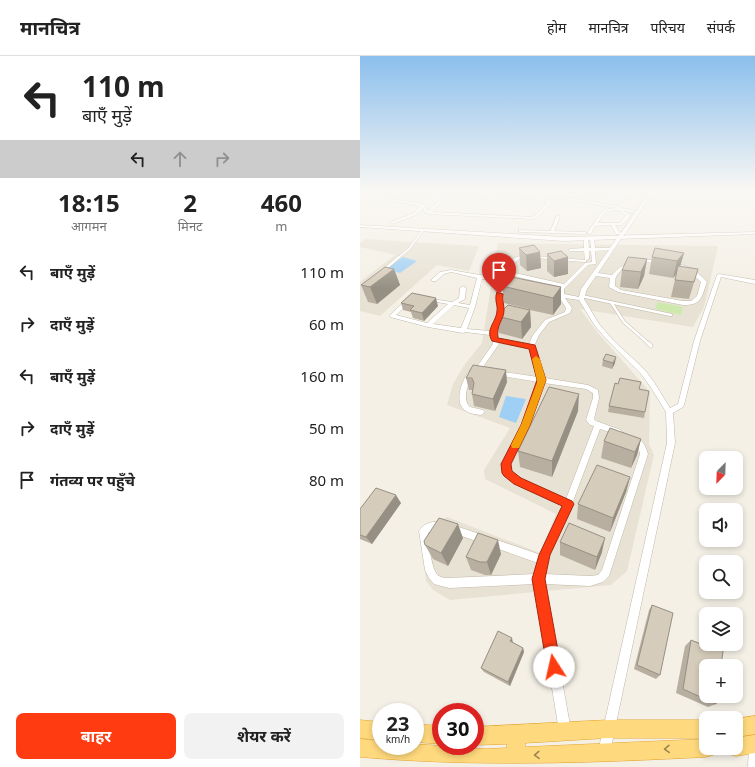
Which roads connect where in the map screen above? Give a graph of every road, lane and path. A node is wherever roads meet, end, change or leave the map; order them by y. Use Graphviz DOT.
graph roads {
  1 [pos="395,223"];
  2 [pos="555,223"];
  3 [pos="622,223"];
  4 [pos="629,223"];
  5 [pos="596,224"];
  6 [pos="612,224"];
  7 [pos="360,226"];
  8 [pos="755,228"];
  9 [pos="423,230"];
  10 [pos="552,232"];
  11 [pos="755,232"];
  12 [pos="621,234"];
  13 [pos="589,236"];
  14 [pos="587,249"];
  15 [pos="592,249"];
  16 [pos="612,249"];
  17 [pos="570,250"];
  18 [pos="586,263"];
  19 [pos="597,271"];
  20 [pos="381,273"];
  21 [pos="504,273"];
  22 [pos="614,275"];
  23 [pos="480,277"];
  24 [pos="502,279"];
  25 [pos="434,280"];
  26 [pos="755,282"];
  27 [pos="507,284"];
  28 [pos="518,286"];
  29 [pos="565,286"];
  30 [pos="463,288"];
  31 [pos="553,294"];
  32 [pos="560,295"];
  33 [pos="581,297"];
  34 [pos="611,302"];
  35 [pos="453,303"];
  36 [pos="472,307"];
  37 [pos="671,315"];
  38 [pos="428,325"];
  39 [pos="463,330"];
  40 [pos="494,336"];
  41 [pos="651,346"];
  42 [pos="533,347"];
  43 [pos="479,365"];
  44 [pos="542,380"];
  45 [pos="481,412"];
  46 [pos="670,412"];
  47 [pos="598,425"];
  48 [pos="568,504"];
  49 [pos="543,560"];
  50 [pos="538,579"];
  51 [pos="755,725"];
  52 [pos="743,727"];
  53 [pos="360,729"];
  54 [pos="699,729"];
  55 [pos="372,730"];
  56 [pos="608,730"];
  57 [pos="566,732"];
  58 [pos="516,734"];
  59 [pos="484,736"];
  60 [pos="755,745"];
  61 [pos="743,746"];
  62 [pos="360,748"];
  63 [pos="699,748"];
  64 [pos="604,752"];
  65 [pos="516,757"];
  66 [pos="754,767"];
  1 -- 10 [label="street"];
  2 -- 10 [label="street"];
  3 -- 6 [label="street"];
  4 -- 12 [label="street"];
  5 -- 6 [label="street"];
  5 -- 13 [label="street"];
  6 -- 12 [label="street"];
  7 -- 9 [label="street"];
  8 -- 12 [label="street"];
  9 -- 13 [label="street"];
  9 -- 20 [label="lane"];
  10 -- 13 [label="street"];
  11 -- 12 [label="street"];
  12 -- 13 [label="street"];
  12 -- 16 [label="street"];
  13 -- 14 [label="street"];
  13 -- 15 [label="street"];
  14 -- 15 [label="street"];
  14 -- 17 [label="street"];
  14 -- 18 [label="street"];
  15 -- 16 [label="street"];
  15 -- 18 [label="street"];
  16 -- 19 [label="street"];
  18 -- 19 [label="street"];
  18 -- 21 [label="street"];
  18 -- 29 [label="street"];
  19 -- 22 [label="street"];
  19 -- 33 [label="street"];
  21 -- 24 [label="street"];
  21 -- 29 [label="street"];
  22 -- 22 [label="street"];
  23 -- 24 [label="street"];
  23 -- 25 [label="street"];
  23 -- 36 [label="street"];
  24 -- 27 [label="street"];
  26 -- 46 [label="street"];
  27 -- 28 [label="street"];
  27 -- 40 [label="street"];
  29 -- 32 [label="street"];
  30 -- 35 [label="street"];
  31 -- 32 [label="street"];
  32 -- 33 [label="street"];
  32 -- 42 [label="street"];
  33 -- 34 [label="lane"];
  33 -- 46 [label="street"];
  34 -- 37 [label="lane"];
  34 -- 41 [label="lane"];
  35 -- 36 [label="street"];
  35 -- 38 [label="street"];
  35 -- 38 [label="street"];
  36 -- 39 [label="street"];
  38 -- 39 [label="street"];
  39 -- 40 [label="street"];
  40 -- 42 [label="street"];
  40 -- 43 [label="street"];
  42 -- 44 [label="street"];
  43 -- 44 [label="street"];
  43 -- 45 [label="street"];
  44 -- 47 [label="street"];
  44 -- 48 [label="street"];
  46 -- 56 [label="street"];
  47 -- 48 [label="street"];
  47 -- 50 [label="street"];
  48 -- 49 [label="street"];
  49 -- 50 [label="street"];
  49 -- 50 [label="street"];
  50 -- 57 [label="street"];
  51 -- 52 [label="highway"];
  53 -- 55 [label="highway"];
  54 -- 56 [label="highway"];
  56 -- 57 [label="highway"];
  56 -- 64 [label="street"];
  57 -- 58 [label="highway"];
  58 -- 59 [label="highway"];
  58 -- 65 [label="highway"];
  60 -- 61 [label="highway"];
  60 -- 66 [label="street"];
  62 -- 65 [label="highway"];
  63 -- 64 [label="highway, one-way"];
  64 -- 65 [label="highway, one-way"];
}
